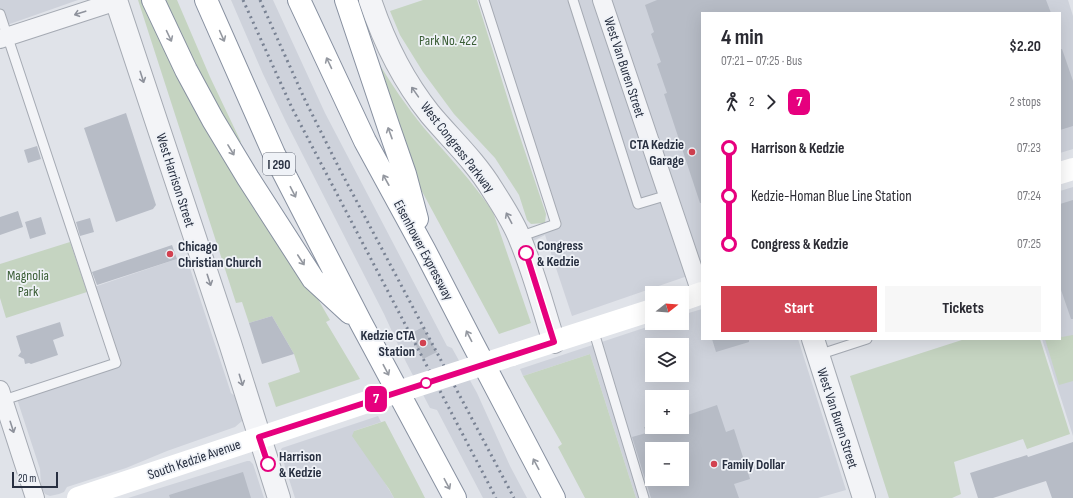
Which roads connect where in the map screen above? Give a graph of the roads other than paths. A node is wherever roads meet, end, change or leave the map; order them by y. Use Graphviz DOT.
graph roads {
  1 [pos="117,0"];
  2 [pos="153,0"];
  3 [pos="206,0"];
  4 [pos="300,0"];
  5 [pos="346,0"];
  6 [pos="370,0"];
  7 [pos="484,0"];
  8 [pos="572,0"];
  9 [pos="602,0"];
  10 [pos="0,14"];
  11 [pos="4,38"];
  12 [pos="1073,169"];
  13 [pos="1061,173"];
  14 [pos="668,195"];
  15 [pos="519,237"];
  16 [pos="425,251"];
  17 [pos="695,295"];
  18 [pos="645,312"];
  19 [pos="361,323"];
  20 [pos="593,329"];
  21 [pos="860,340"];
  22 [pos="554,342"];
  23 [pos="815,347"];
  24 [pos="1,397"];
  25 [pos="259,437"];
  26 [pos="35,498"];
  27 [pos="78,498"];
  28 [pos="279,498"];
  29 [pos="455,498"];
  30 [pos="554,498"];
  31 [pos="644,498"];
  32 [pos="864,498"];
  1 -- 11 [label="street, one-way"];
  1 -- 25 [label="street, West Harrison Street, one-way"];
  2 -- 19 [label="main road, one-way"];
  3 -- 19 [label="main road, I 290, one-way"];
  16 -- 4 [label="main road, Eisenhower Expressway, one-way"];
  16 -- 5 [label="main road, one-way"];
  15 -- 6 [label="street, West Congress Parkway, one-way"];
  7 -- 15 [label="lane"];
  8 -- 14 [label="lane"];
  9 -- 14 [label="street, West Van Buren Street"];
  10 -- 11 [label="lane"];
  11 -- 24 [label="lane"];
  12 -- 13 [label="main road"];
  14 -- 17 [label="street, West Van Buren Street"];
  15 -- 22 [label="street, West Congress Parkway"];
  30 -- 16 [label="main road, Eisenhower Expressway, one-way"];
  18 -- 20 [label="main road, South Kedzie Avenue"];
  19 -- 29 [label="main road, I 290, one-way"];
  20 -- 22 [label="main road, South Kedzie Avenue"];
  20 -- 31 [label="lane"];
  21 -- 23 [label="lane"];
  22 -- 25 [label="main road, South Kedzie Avenue, bridge"];
  23 -- 32 [label="street, West Van Buren Street"];
  24 -- 26 [label="street, one-way"];
  25 -- 27 [label="main road, South Kedzie Avenue"];
  25 -- 28 [label="street, West Harrison Street"];
}
